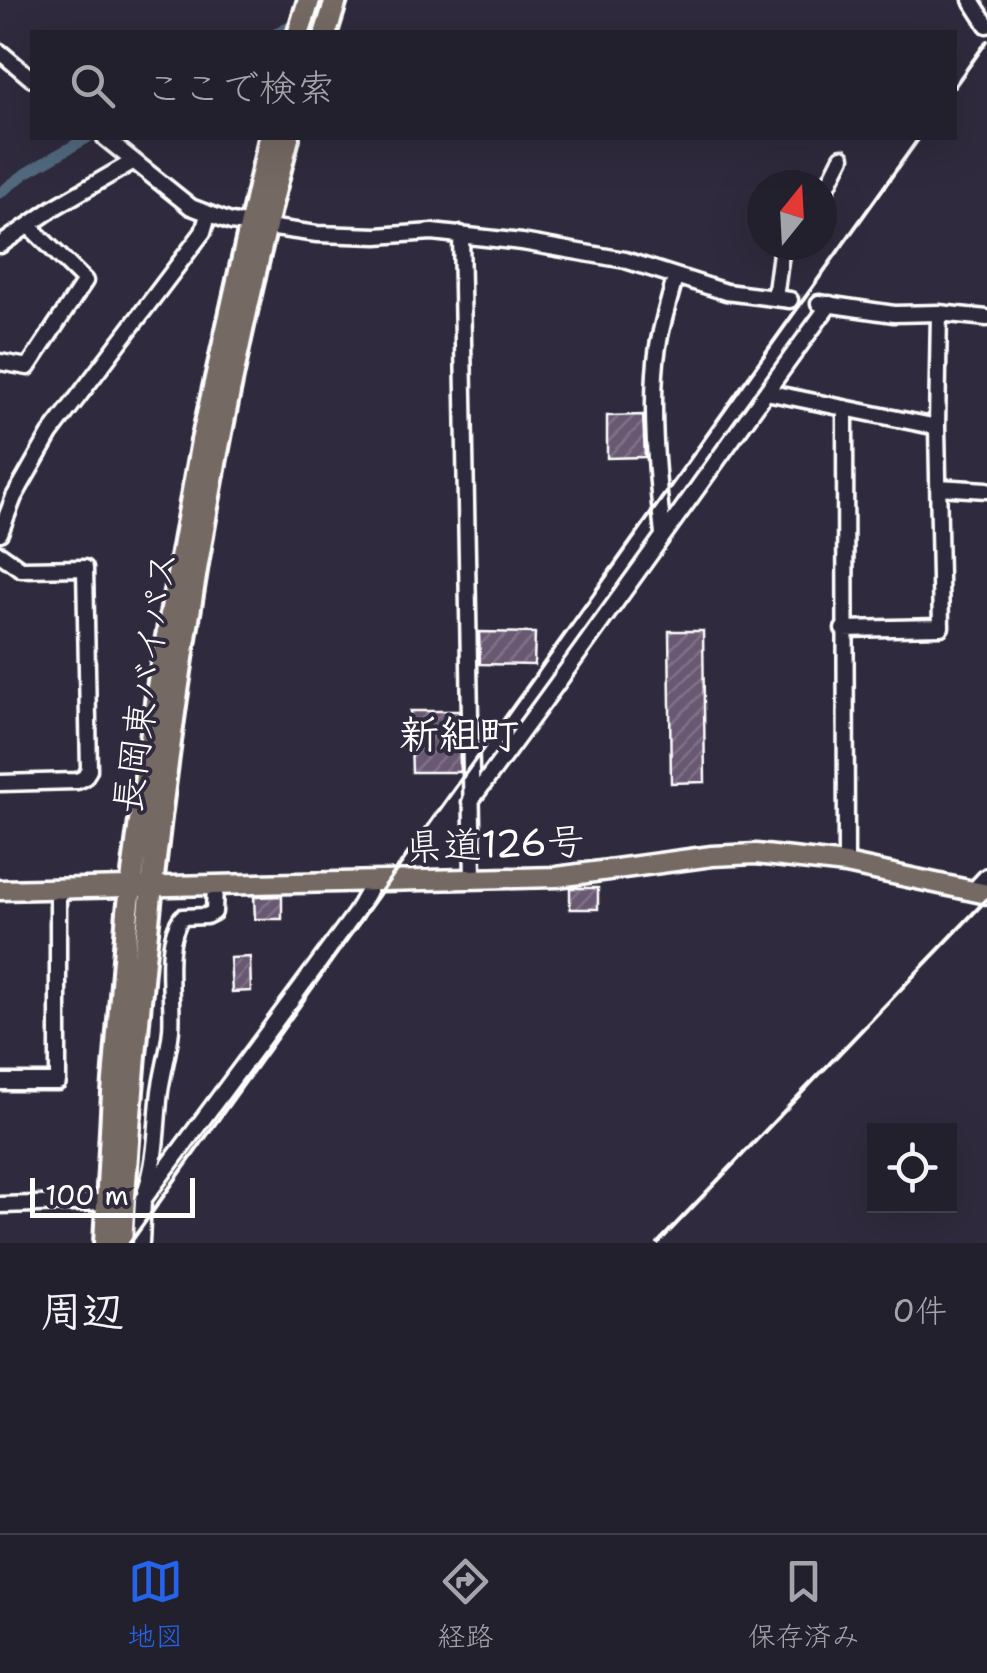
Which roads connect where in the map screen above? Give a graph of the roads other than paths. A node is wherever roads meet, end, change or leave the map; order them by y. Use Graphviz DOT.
graph roads {
  1 [pos="295,0"];
  2 [pos="309,0"];
  3 [pos="326,0"];
  4 [pos="336,0"];
  5 [pos="972,0"];
  6 [pos="987,25"];
  7 [pos="288,30"];
  8 [pos="300,30"];
  9 [pos="318,30"];
  10 [pos="327,30"];
  11 [pos="0,52"];
  12 [pos="30,77"];
  13 [pos="108,140"];
  14 [pos="269,140"];
  15 [pos="289,140"];
  16 [pos="842,157"];
  17 [pos="130,158"];
  18 [pos="272,164"];
  19 [pos="836,170"];
  20 [pos="208,215"];
  21 [pos="258,224"];
  22 [pos="30,226"];
  23 [pos="461,234"];
  24 [pos="0,245"];
  25 [pos="782,260"];
  26 [pos="674,278"];
  27 [pos="940,313"];
  28 [pos="987,318"];
  29 [pos="0,362"];
  30 [pos="766,392"];
  31 [pos="844,408"];
  32 [pos="937,427"];
  33 [pos="938,487"];
  34 [pos="987,490"];
  35 [pos="0,533"];
  36 [pos="663,534"];
  37 [pos="0,554"];
  38 [pos="843,629"];
  39 [pos="0,783"];
  40 [pos="470,802"];
  41 [pos="846,864"];
  42 [pos="987,876"];
  43 [pos="473,878"];
  44 [pos="374,880"];
  45 [pos="215,884"];
  46 [pos="142,887"];
  47 [pos="58,889"];
  48 [pos="0,890"];
  49 [pos="980,893"];
  50 [pos="171,957"];
  51 [pos="144,958"];
  52 [pos="0,1082"];
  53 [pos="132,1088"];
  54 [pos="160,1091"];
  55 [pos="124,1202"];
  56 [pos="0,1205"];
  57 [pos="105,1243"];
  58 [pos="120,1243"];
  59 [pos="141,1243"];
  1 -- 7 [label="highway"];
  2 -- 8 [label="highway"];
  3 -- 9 [label="highway"];
  4 -- 10 [label="highway"];
  5 -- 6 [label="street"];
  11 -- 12 [label="street"];
  13 -- 17 [label="street"];
  14 -- 18 [label="highway, 長岡東バイパス"];
  15 -- 18 [label="highway"];
  16 -- 19 [label="street"];
  17 -- 20 [label="street"];
  17 -- 22 [label="street"];
  18 -- 21 [label="highway, 長岡東バイパス"];
  20 -- 21 [label="street"];
  20 -- 35 [label="street"];
  21 -- 23 [label="street"];
  21 -- 46 [label="highway, 長岡東バイパス"];
  22 -- 24 [label="street"];
  22 -- 29 [label="street"];
  23 -- 26 [label="street"];
  23 -- 40 [label="street"];
  25 -- 26 [label="street"];
  26 -- 36 [label="street"];
  27 -- 28 [label="street"];
  27 -- 30 [label="street"];
  27 -- 32 [label="street"];
  30 -- 31 [label="street"];
  30 -- 36 [label="street"];
  31 -- 32 [label="street"];
  31 -- 38 [label="street"];
  32 -- 33 [label="street"];
  33 -- 34 [label="street"];
  33 -- 38 [label="street"];
  36 -- 40 [label="street"];
  37 -- 39 [label="street"];
  38 -- 41 [label="street"];
  40 -- 43 [label="street"];
  41 -- 43 [label="main road, 県道126号"];
  41 -- 49 [label="main road, 県道126号"];
  42 -- 49 [label="street"];
  43 -- 44 [label="main road, 県道126号"];
  44 -- 45 [label="main road, 県道126号"];
  44 -- 55 [label="street"];
  45 -- 46 [label="main road, 県道126号"];
  45 -- 50 [label="street"];
  46 -- 47 [label="main road, 県道126号"];
  46 -- 51 [label="highway, 長岡東バイパス"];
  46 -- 55 [label="highway, 長岡東バイパス"];
  47 -- 48 [label="main road, 県道126号"];
  47 -- 52 [label="street"];
  50 -- 51 [label="street"];
  50 -- 54 [label="street"];
  51 -- 53 [label="highway, 長岡東バイパス"];
  53 -- 54 [label="street"];
  53 -- 55 [label="highway, 長岡東バイパス"];
  54 -- 55 [label="street"];
  55 -- 56 [label="street"];
  55 -- 57 [label="highway, 長岡東バイパス"];
  55 -- 58 [label="highway, 長岡東バイパス"];
  55 -- 59 [label="street"];
}
